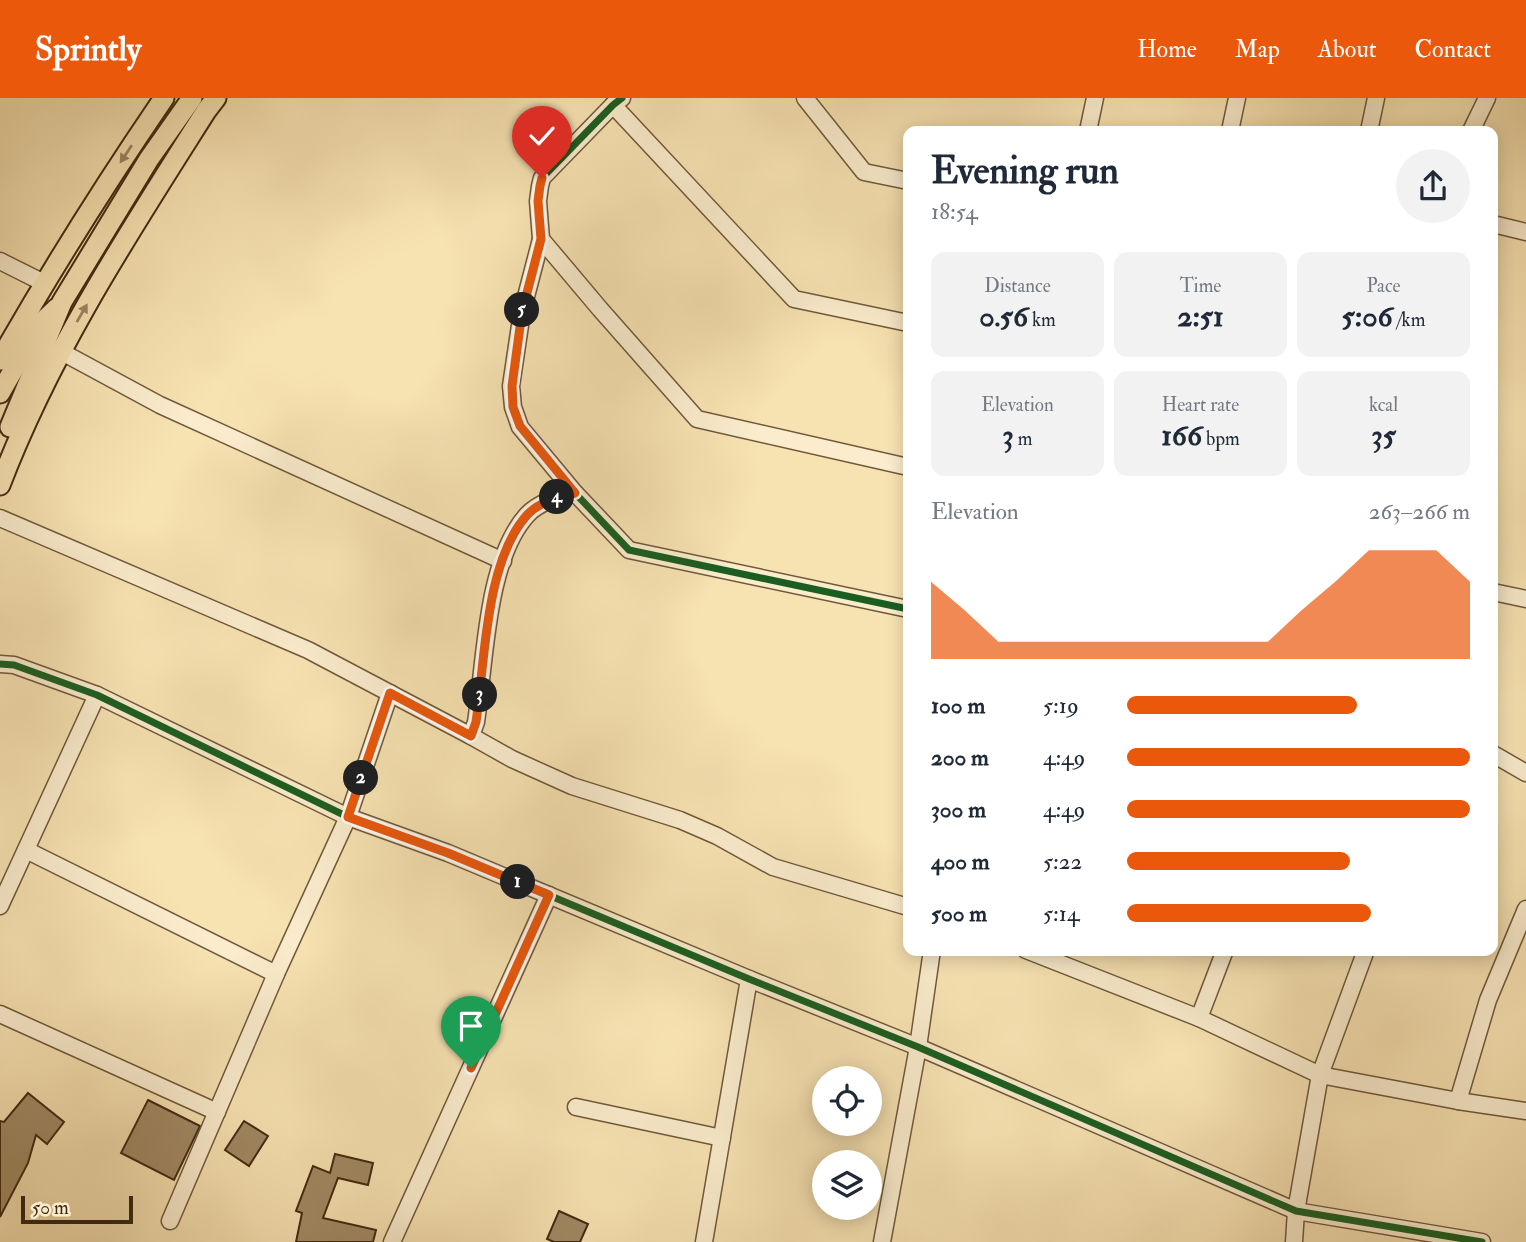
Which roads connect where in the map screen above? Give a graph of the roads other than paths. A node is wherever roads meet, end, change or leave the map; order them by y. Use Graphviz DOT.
graph roads {
  1 [pos="164,98"];
  2 [pos="192,98"];
  3 [pos="216,98"];
  4 [pos="805,98"];
  5 [pos="1095,98"];
  6 [pos="1237,98"];
  7 [pos="1376,98"];
  8 [pos="1487,98"];
  9 [pos="617,102"];
  10 [pos="1089,126"];
  11 [pos="1231,126"];
  12 [pos="1370,126"];
  13 [pos="1473,126"];
  14 [pos="903,180"];
  15 [pos="1498,225"];
  16 [pos="1526,232"];
  17 [pos="541,239"];
  18 [pos="0,261"];
  19 [pos="44,284"];
  20 [pos="62,302"];
  21 [pos="903,322"];
  22 [pos="60,351"];
  23 [pos="0,360"];
  24 [pos="0,393"];
  25 [pos="0,458"];
  26 [pos="903,466"];
  27 [pos="0,477"];
  28 [pos="0,484"];
  29 [pos="575,493"];
  30 [pos="0,518"];
  31 [pos="503,561"];
  32 [pos="1498,593"];
  33 [pos="1526,599"];
  34 [pos="903,608"];
  35 [pos="0,652"];
  36 [pos="7,665"];
  37 [pos="390,693"];
  38 [pos="97,695"];
  39 [pos="471,736"];
  40 [pos="1498,757"];
  41 [pos="1526,773"];
  42 [pos="348,817"];
  43 [pos="26,850"];
  44 [pos="549,895"];
  45 [pos="903,905"];
  46 [pos="0,906"];
  47 [pos="1526,909"];
  48 [pos="931,956"];
  49 [pos="1041,956"];
  50 [pos="1223,956"];
  51 [pos="1364,956"];
  52 [pos="276,974"];
  53 [pos="749,979"];
  54 [pos="0,1014"];
  55 [pos="1199,1018"];
  56 [pos="918,1047"];
  57 [pos="1320,1074"];
  58 [pos="1458,1101"];
  59 [pos="576,1107"];
  60 [pos="1526,1111"];
  61 [pos="217,1112"];
  62 [pos="722,1138"];
  63 [pos="1296,1211"];
  64 [pos="170,1221"];
  65 [pos="392,1242"];
  66 [pos="704,1242"];
  67 [pos="882,1242"];
  68 [pos="1294,1242"];
  69 [pos="1482,1242"];
  1 -- 19 [label="main road, one-way"];
  2 -- 20 [label="main road"];
  22 -- 3 [label="main road, one-way"];
  4 -- 14 [label="street"];
  5 -- 10 [label="street"];
  6 -- 11 [label="street"];
  7 -- 12 [label="street"];
  8 -- 13 [label="street"];
  9 -- 17 [label="street"];
  9 -- 21 [label="street"];
  15 -- 16 [label="street"];
  17 -- 26 [label="street"];
  17 -- 29 [label="street"];
  18 -- 19 [label="street"];
  19 -- 23 [label="main road"];
  20 -- 24 [label="main road"];
  20 -- 25 [label="main road"];
  22 -- 28 [label="main road"];
  22 -- 31 [label="street"];
  27 -- 28 [label="main road"];
  29 -- 31 [label="street"];
  29 -- 34 [label="street"];
  30 -- 37 [label="street"];
  31 -- 39 [label="street"];
  32 -- 33 [label="street"];
  35 -- 36 [label="street"];
  36 -- 38 [label="street"];
  37 -- 39 [label="street"];
  37 -- 42 [label="street"];
  38 -- 42 [label="street"];
  38 -- 43 [label="street"];
  39 -- 45 [label="street"];
  40 -- 41 [label="street"];
  42 -- 44 [label="street"];
  42 -- 52 [label="street"];
  43 -- 46 [label="street"];
  43 -- 52 [label="street"];
  44 -- 53 [label="street"];
  44 -- 65 [label="street"];
  47 -- 58 [label="street"];
  48 -- 56 [label="street"];
  49 -- 55 [label="street"];
  50 -- 55 [label="street"];
  51 -- 57 [label="street"];
  52 -- 61 [label="street"];
  53 -- 56 [label="street"];
  53 -- 62 [label="street"];
  54 -- 61 [label="street"];
  55 -- 57 [label="street"];
  56 -- 63 [label="street"];
  56 -- 67 [label="street"];
  57 -- 58 [label="street"];
  57 -- 63 [label="street"];
  58 -- 60 [label="street"];
  59 -- 62 [label="street"];
  61 -- 64 [label="street"];
  62 -- 66 [label="street"];
  63 -- 68 [label="street"];
  63 -- 69 [label="street"];
}
